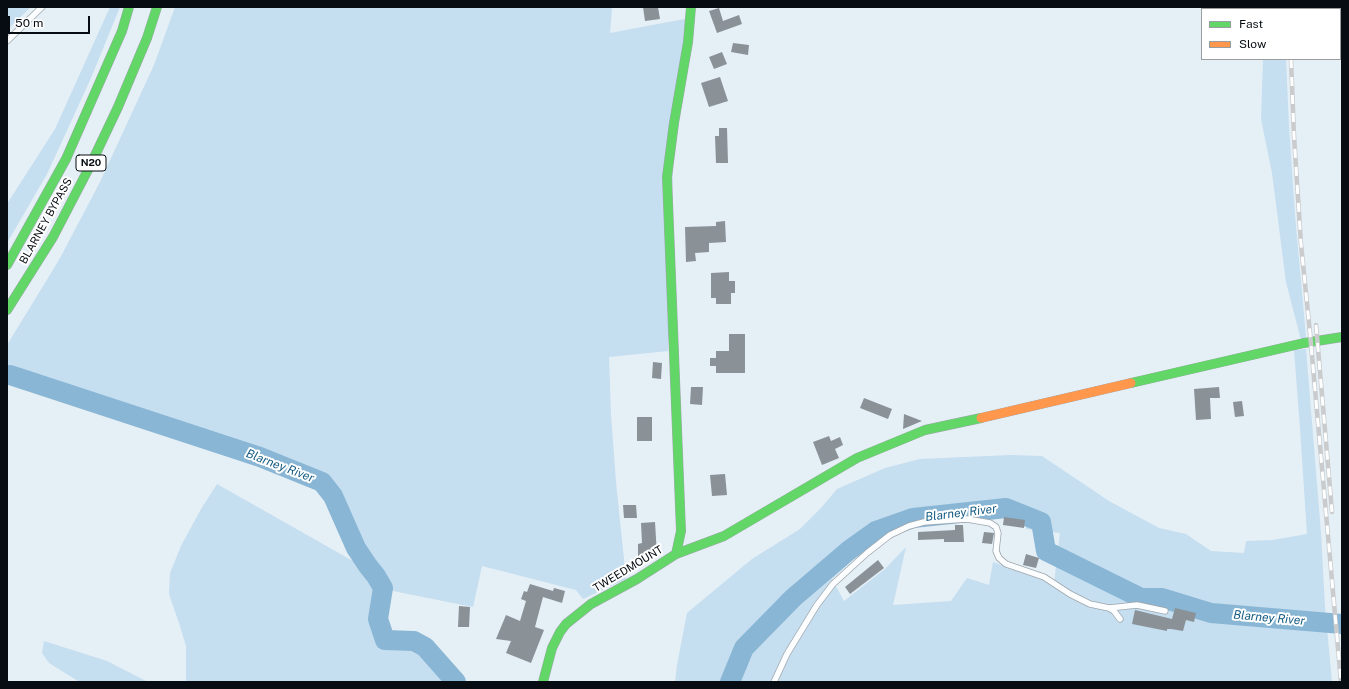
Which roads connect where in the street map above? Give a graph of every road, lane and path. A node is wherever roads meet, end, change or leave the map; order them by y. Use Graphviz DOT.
graph roads {
  1 [pos="42,7"];
  2 [pos="130,7"];
  3 [pos="157,7"];
  4 [pos="691,7"];
  5 [pos="7,41"];
  6 [pos="7,265"];
  7 [pos="7,310"];
  8 [pos="1342,337"];
  9 [pos="676,554"];
  10 [pos="1109,608"];
  11 [pos="1165,611"];
  12 [pos="1120,619"];
  13 [pos="543,682"];
  14 [pos="774,682"];
  1 -- 5 [label="lane"];
  2 -- 6 [label="main road, BLARNEY BYPASS / N20"];
  3 -- 7 [label="main road, BLARNEY BYPASS / N20"];
  4 -- 9 [label="main road"];
  8 -- 9 [label="main road, TWEEDMOUNT"];
  9 -- 13 [label="main road, TWEEDMOUNT"];
  10 -- 11 [label="lane"];
  10 -- 12 [label="lane"];
  10 -- 14 [label="lane"];
}
